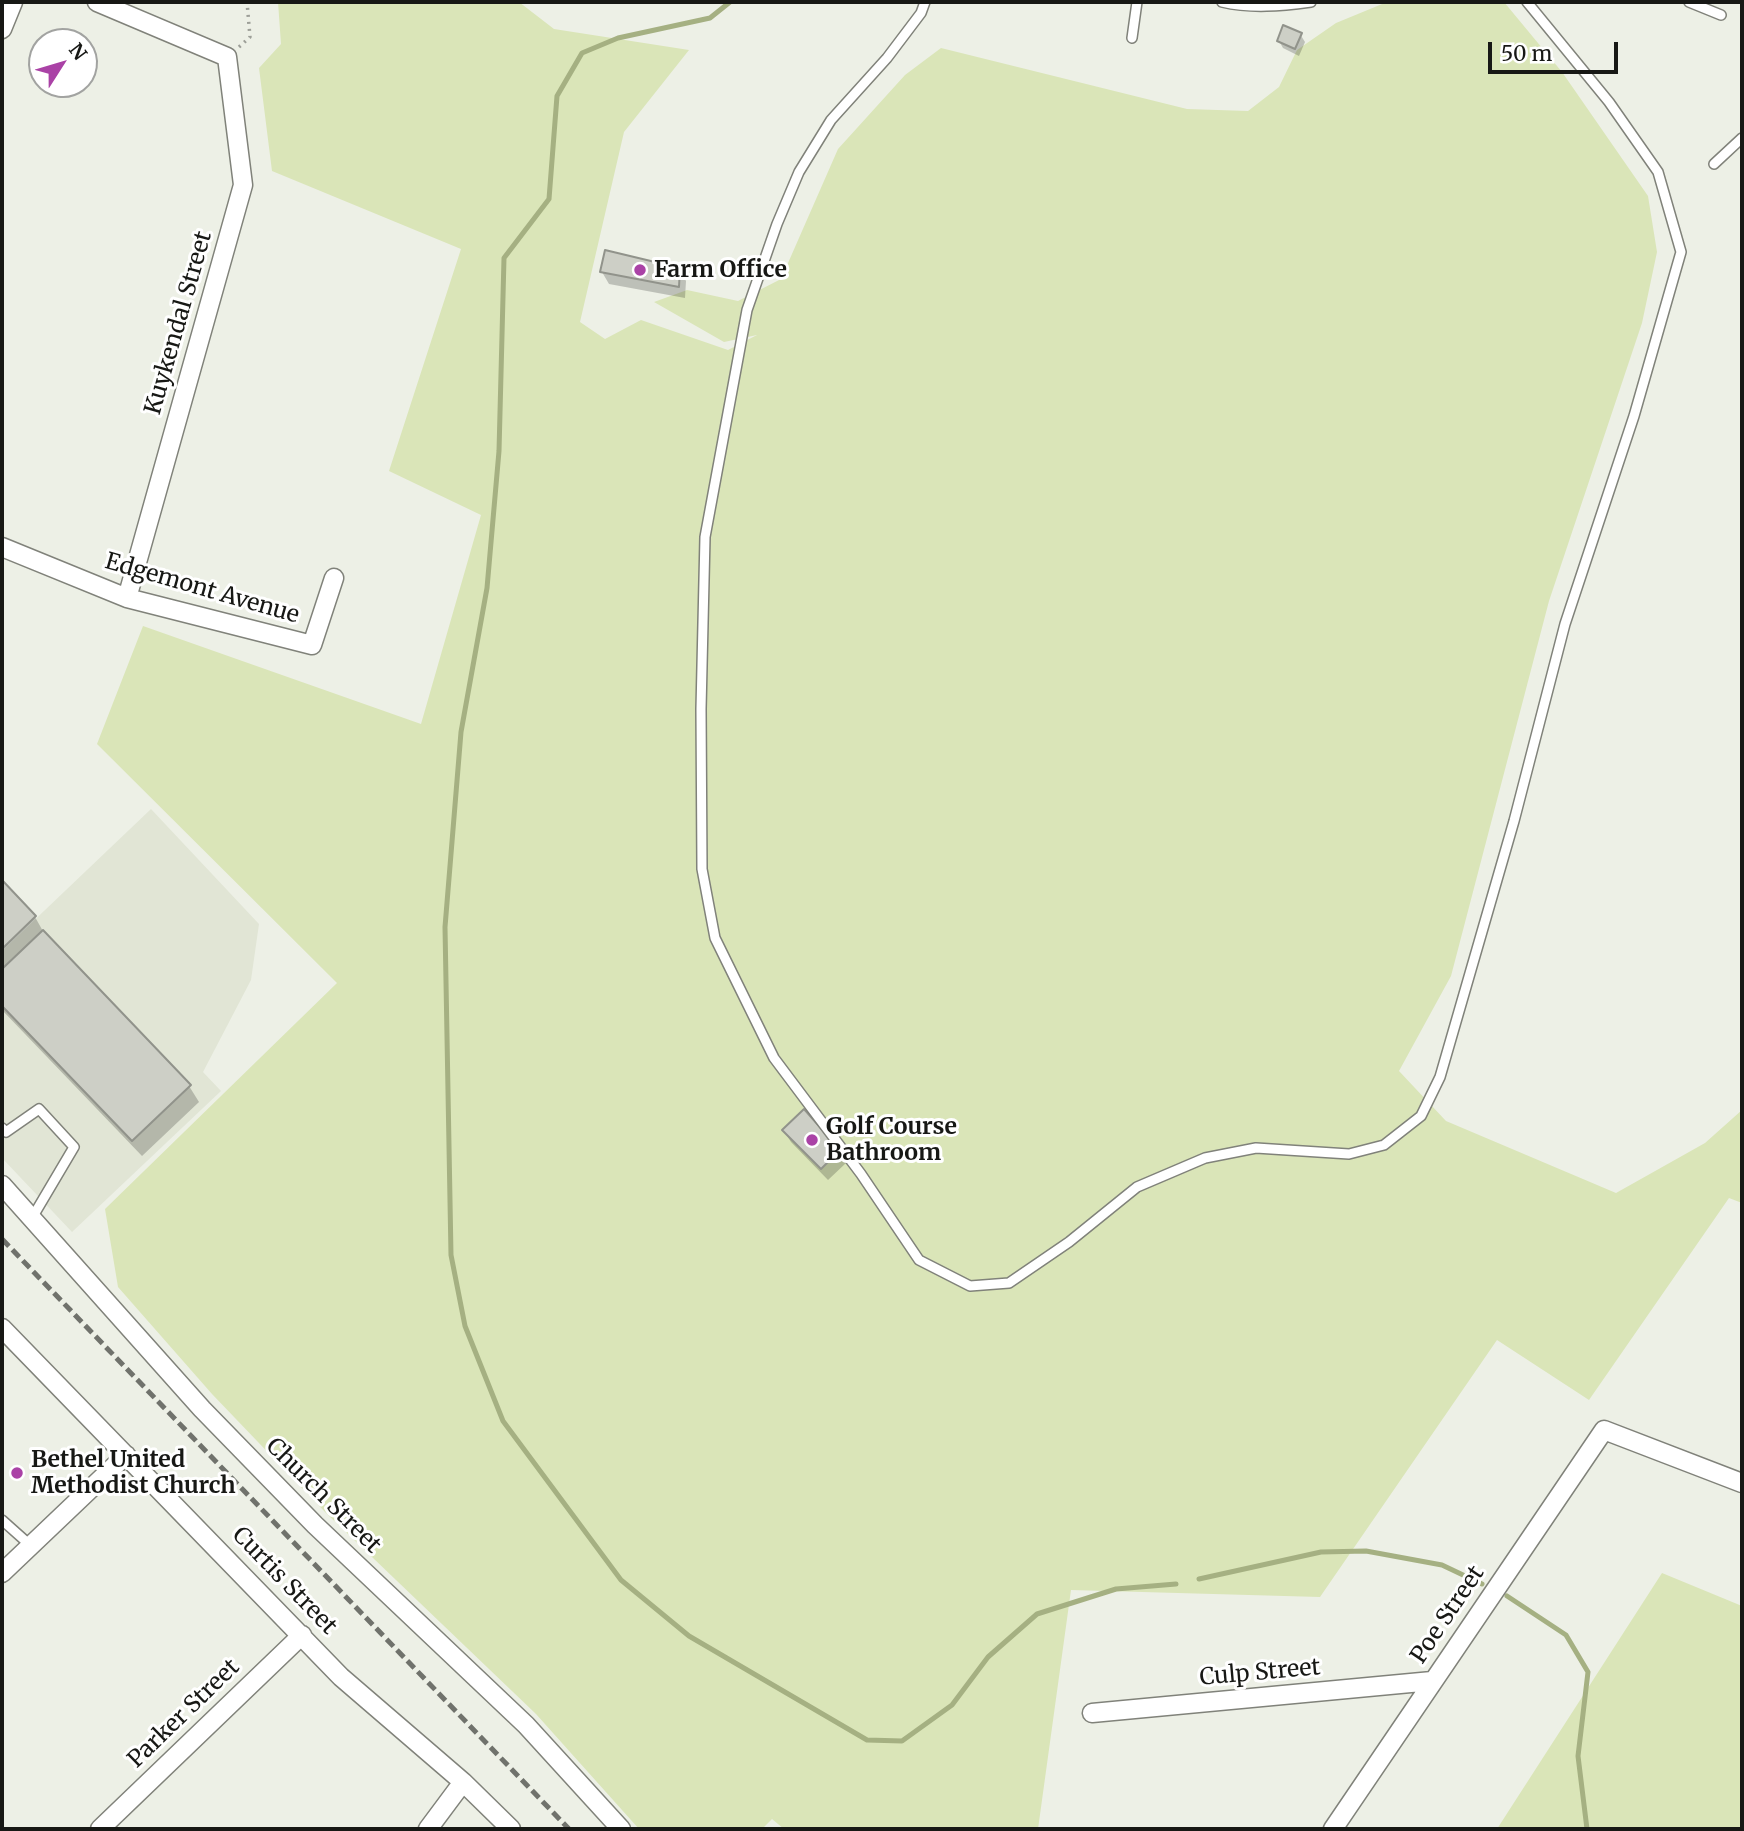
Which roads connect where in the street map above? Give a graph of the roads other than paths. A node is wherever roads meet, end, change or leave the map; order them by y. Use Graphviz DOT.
graph roads {
  1 [pos="13,2"];
  2 [pos="97,2"];
  3 [pos="925,2"];
  4 [pos="1137,2"];
  5 [pos="1222,2"];
  6 [pos="1311,2"];
  7 [pos="1528,2"];
  8 [pos="1689,2"];
  9 [pos="1721,15"];
  10 [pos="2,29"];
  11 [pos="1132,38"];
  12 [pos="1742,138"];
  13 [pos="1714,164"];
  14 [pos="2,547"];
  15 [pos="334,578"];
  16 [pos="127,598"];
  17 [pos="2,1128"];
  18 [pos="2,1185"];
  19 [pos="32,1218"];
  20 [pos="2,1328"];
  21 [pos="126,1455"];
  22 [pos="1742,1483"];
  23 [pos="2,1520"];
  24 [pos="30,1545"];
  25 [pos="2,1573"];
  26 [pos="302,1634"];
  27 [pos="1432,1681"];
  28 [pos="1092,1713"];
  29 [pos="463,1782"];
  30 [pos="100,1829"];
  31 [pos="428,1829"];
  32 [pos="511,1829"];
  33 [pos="621,1829"];
  34 [pos="1333,1829"];
  1 -- 10 [label="street"];
  2 -- 16 [label="street, Kuykendal Street"];
  3 -- 7 [label="lane"];
  4 -- 11 [label="lane"];
  5 -- 6 [label="lane"];
  8 -- 9 [label="lane"];
  12 -- 13 [label="lane"];
  14 -- 16 [label="street, Edgemont Avenue"];
  15 -- 16 [label="street, Edgemont Avenue"];
  17 -- 19 [label="lane"];
  18 -- 19 [label="street, Church Street"];
  19 -- 33 [label="street, Church Street"];
  20 -- 21 [label="street, Curtis Street"];
  21 -- 24 [label="street"];
  21 -- 26 [label="street, Curtis Street"];
  22 -- 27 [label="street, Poe Street"];
  23 -- 24 [label="lane"];
  24 -- 25 [label="street"];
  26 -- 29 [label="street, Curtis Street"];
  26 -- 30 [label="street, Parker Street"];
  27 -- 28 [label="street, Culp Street"];
  27 -- 34 [label="street, Poe Street"];
  29 -- 31 [label="street"];
  29 -- 32 [label="street, Curtis Street"];
}
